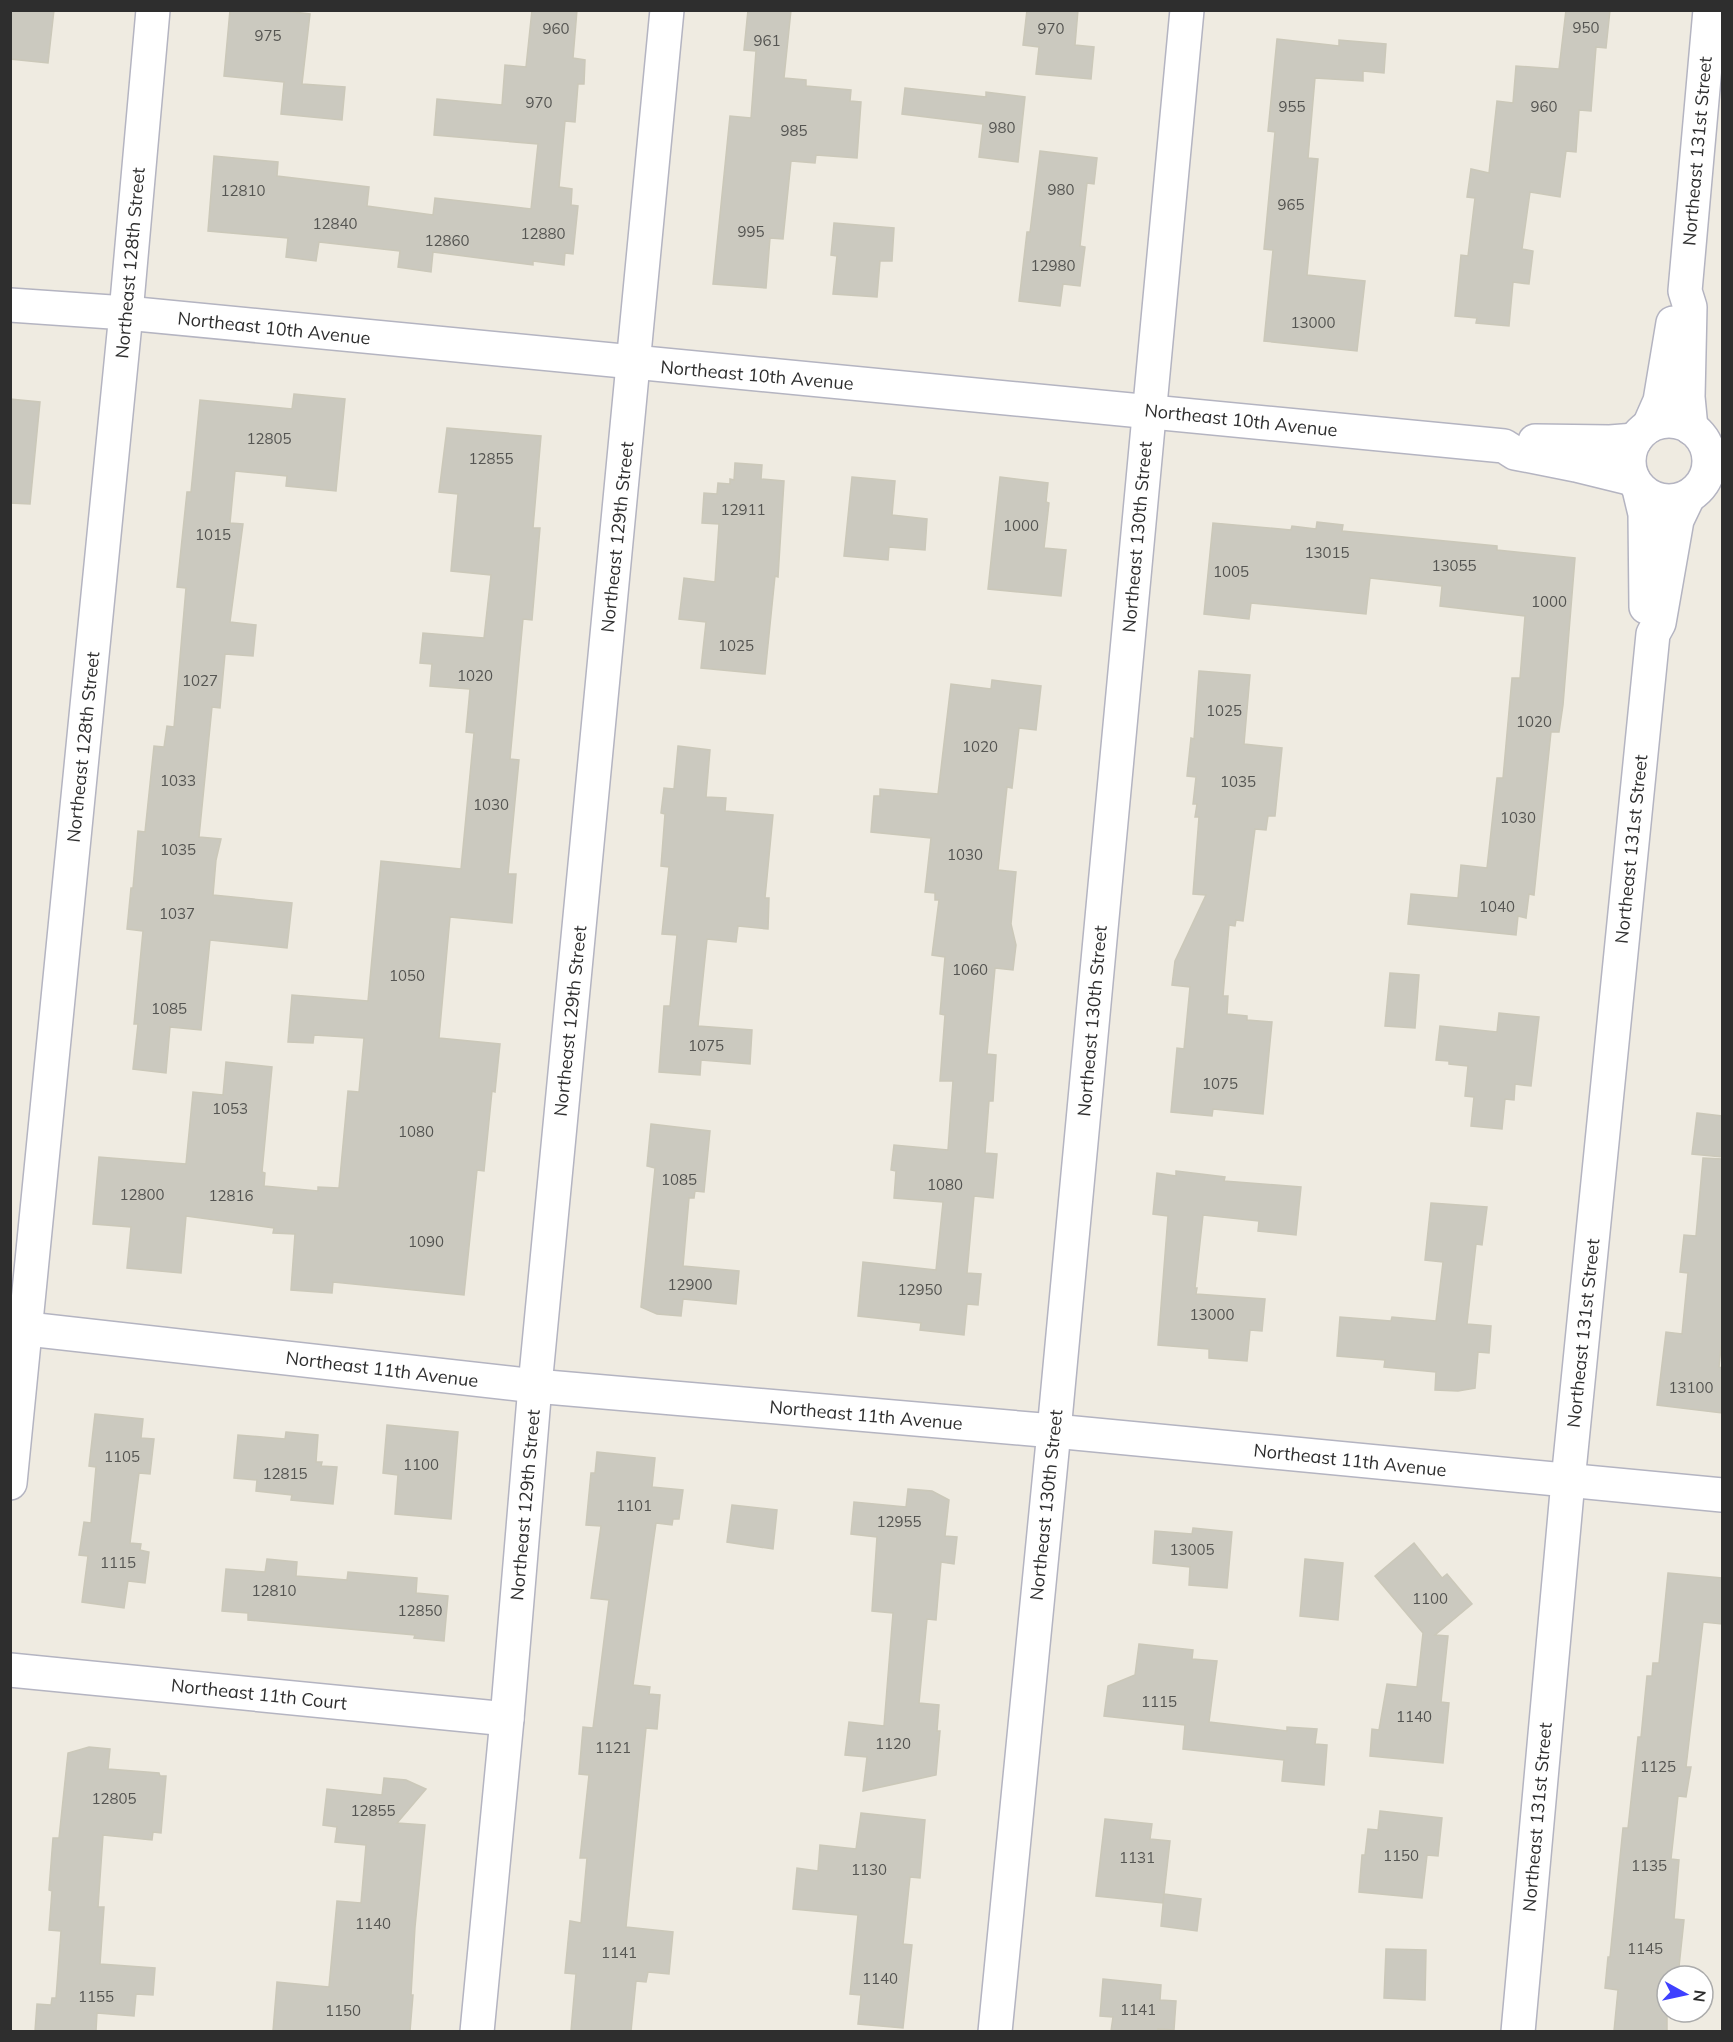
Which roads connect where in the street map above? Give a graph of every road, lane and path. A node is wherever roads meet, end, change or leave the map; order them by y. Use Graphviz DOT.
graph roads {
  1 [pos="153,10"];
  2 [pos="667,10"];
  3 [pos="1187,10"];
  4 [pos="1710,10"];
  5 [pos="1685,291"];
  6 [pos="10,305"];
  7 [pos="126,314"];
  8 [pos="634,364"];
  9 [pos="1149,410"];
  10 [pos="1642,433"];
  11 [pos="1705,439"];
  12 [pos="1504,446"];
  13 [pos="1636,484"];
  14 [pos="1705,487"];
  15 [pos="1653,634"];
  16 [pos="19,1328"];
  17 [pos="535,1386"];
  18 [pos="1054,1431"];
  19 [pos="1568,1481"];
  20 [pos="10,1483"];
  21 [pos="1722,1495"];
  22 [pos="10,1670"];
  23 [pos="507,1719"];
  24 [pos="477,2031"];
  25 [pos="995,2031"];
  26 [pos="1518,2031"];
  1 -- 7 [label="street, Northeast 128th Street"];
  2 -- 8 [label="street, Northeast 129th Street"];
  3 -- 9 [label="street, Northeast 130th Street"];
  4 -- 5 [label="street, Northeast 131st Street"];
  5 -- 10 [label="street, Northeast 131st Street"];
  5 -- 11 [label="street, Northeast 131st Street"];
  6 -- 7 [label="street, Northeast 10th Avenue"];
  7 -- 8 [label="street, Northeast 10th Avenue"];
  7 -- 16 [label="street, Northeast 128th Street"];
  8 -- 9 [label="street, Northeast 10th Avenue"];
  8 -- 17 [label="street, Northeast 129th Street"];
  9 -- 12 [label="street, Northeast 10th Avenue"];
  9 -- 18 [label="street, Northeast 130th Street"];
  10 -- 11 [label="street"];
  10 -- 12 [label="street, Northeast 10th Avenue"];
  10 -- 13 [label="street"];
  11 -- 14 [label="street"];
  12 -- 13 [label="street, Northeast 10th Avenue"];
  13 -- 14 [label="street"];
  13 -- 15 [label="street, Northeast 131st Street"];
  14 -- 15 [label="street, Northeast 131st Street"];
  15 -- 19 [label="street, Northeast 131st Street"];
  16 -- 17 [label="street, Northeast 11th Avenue"];
  16 -- 20 [label="street, Northeast 128th Street"];
  17 -- 18 [label="street, Northeast 11th Avenue"];
  17 -- 23 [label="street, Northeast 129th Street"];
  18 -- 19 [label="street, Northeast 11th Avenue"];
  18 -- 25 [label="street, Northeast 130th Street"];
  19 -- 21 [label="street, Northeast 11th Avenue"];
  19 -- 26 [label="street, Northeast 131st Street"];
  22 -- 23 [label="street, Northeast 11th Court"];
  23 -- 24 [label="street, Northeast 129th Street"];
}
